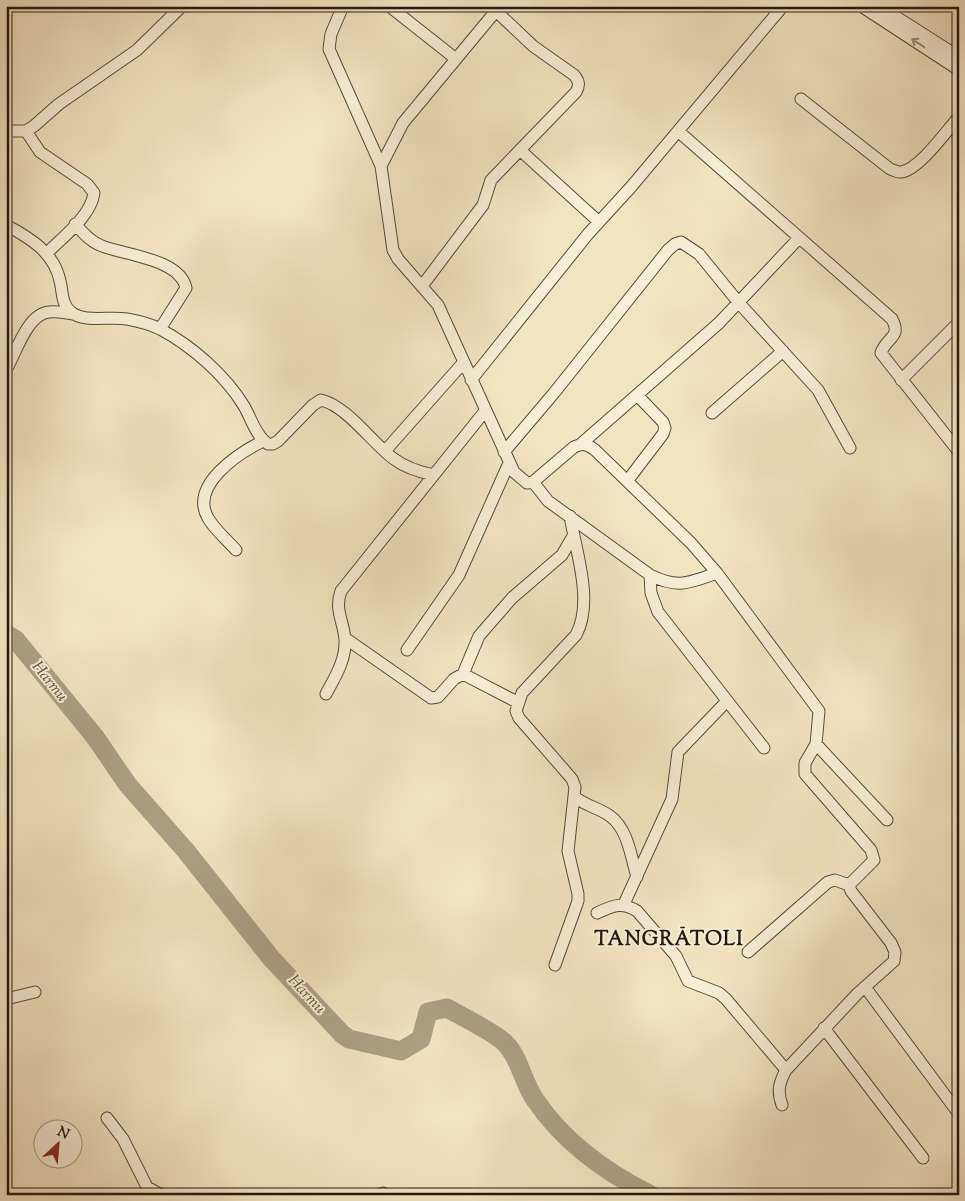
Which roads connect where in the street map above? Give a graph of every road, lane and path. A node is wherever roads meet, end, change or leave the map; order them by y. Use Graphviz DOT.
graph roads {
  1 [pos="182,6"];
  2 [pos="343,6"];
  3 [pos="389,6"];
  4 [pos="783,6"];
  5 [pos="861,6"];
  6 [pos="879,6"];
  7 [pos="498,9"];
  8 [pos="959,57"];
  9 [pos="456,59"];
  10 [pos="959,70"];
  11 [pos="801,100"];
  12 [pos="959,117"];
  13 [pos="26,131"];
  14 [pos="678,131"];
  15 [pos="6,132"];
  16 [pos="520,150"];
  17 [pos="380,166"];
  18 [pos="599,222"];
  19 [pos="75,224"];
  20 [pos="6,225"];
  21 [pos="6,232"];
  22 [pos="20,232"];
  23 [pos="799,238"];
  24 [pos="47,253"];
  25 [pos="422,286"];
  26 [pos="62,299"];
  27 [pos="739,303"];
  28 [pos="42,313"];
  29 [pos="73,314"];
  30 [pos="959,322"];
  31 [pos="160,329"];
  32 [pos="783,351"];
  33 [pos="464,363"];
  34 [pos="6,370"];
  35 [pos="471,380"];
  36 [pos="900,380"];
  37 [pos="637,396"];
  38 [pos="485,411"];
  39 [pos="712,413"];
  40 [pos="263,441"];
  41 [pos="581,444"];
  42 [pos="850,448"];
  43 [pos="385,451"];
  44 [pos="504,452"];
  45 [pos="959,452"];
  46 [pos="509,463"];
  47 [pos="434,475"];
  48 [pos="628,480"];
  49 [pos="533,482"];
  50 [pos="570,516"];
  51 [pos="573,536"];
  52 [pos="236,550"];
  53 [pos="717,573"];
  54 [pos="650,575"];
  55 [pos="345,638"];
  56 [pos="407,650"];
  57 [pos="463,674"];
  58 [pos="326,694"];
  59 [pos="727,701"];
  60 [pos="517,702"];
  61 [pos="816,744"];
  62 [pos="764,748"];
  63 [pos="575,797"];
  64 [pos="887,820"];
  65 [pos="637,877"];
  66 [pos="850,886"];
  67 [pos="624,904"];
  68 [pos="597,913"];
  69 [pos="748,952"];
  70 [pos="555,965"];
  71 [pos="865,987"];
  72 [pos="35,992"];
  73 [pos="6,999"];
  74 [pos="824,1028"];
  75 [pos="786,1070"];
  76 [pos="782,1106"];
  77 [pos="959,1114"];
  78 [pos="107,1118"];
  79 [pos="923,1158"];
  80 [pos="161,1195"];
  1 -- 13 [label="street"];
  2 -- 17 [label="street"];
  3 -- 9 [label="street"];
  4 -- 14 [label="street"];
  10 -- 5 [label="street, one-way"];
  6 -- 8 [label="street"];
  7 -- 9 [label="street"];
  7 -- 16 [label="street"];
  9 -- 17 [label="street"];
  11 -- 12 [label="street"];
  13 -- 15 [label="street"];
  13 -- 19 [label="street"];
  14 -- 18 [label="street"];
  14 -- 23 [label="street"];
  16 -- 18 [label="street"];
  16 -- 25 [label="street"];
  17 -- 25 [label="street"];
  18 -- 35 [label="street"];
  19 -- 24 [label="street"];
  19 -- 31 [label="street"];
  20 -- 22 [label="street"];
  21 -- 22 [label="street"];
  22 -- 24 [label="street"];
  23 -- 27 [label="street"];
  23 -- 36 [label="street"];
  24 -- 26 [label="street"];
  25 -- 33 [label="street"];
  26 -- 28 [label="street"];
  26 -- 29 [label="street"];
  27 -- 32 [label="street"];
  27 -- 37 [label="street"];
  27 -- 44 [label="street"];
  28 -- 29 [label="street"];
  28 -- 34 [label="street"];
  29 -- 31 [label="street"];
  30 -- 36 [label="street"];
  31 -- 40 [label="street"];
  32 -- 39 [label="street"];
  32 -- 42 [label="street"];
  33 -- 35 [label="street"];
  33 -- 43 [label="street"];
  35 -- 38 [label="street"];
  36 -- 45 [label="street"];
  37 -- 41 [label="street"];
  37 -- 48 [label="street"];
  38 -- 44 [label="street"];
  38 -- 47 [label="street"];
  40 -- 43 [label="street"];
  40 -- 52 [label="street"];
  41 -- 48 [label="street"];
  41 -- 49 [label="street"];
  43 -- 47 [label="street"];
  44 -- 46 [label="street"];
  46 -- 49 [label="street"];
  46 -- 56 [label="street"];
  47 -- 55 [label="street"];
  48 -- 53 [label="street"];
  49 -- 50 [label="street"];
  50 -- 51 [label="street"];
  50 -- 54 [label="street"];
  51 -- 57 [label="street"];
  51 -- 60 [label="street"];
  53 -- 54 [label="street"];
  53 -- 61 [label="street"];
  54 -- 59 [label="street"];
  55 -- 57 [label="street"];
  55 -- 58 [label="street"];
  57 -- 60 [label="street"];
  59 -- 62 [label="street"];
  59 -- 65 [label="street"];
  60 -- 63 [label="street"];
  61 -- 64 [label="street"];
  61 -- 66 [label="street"];
  63 -- 65 [label="street"];
  63 -- 70 [label="street"];
  65 -- 67 [label="street"];
  66 -- 69 [label="street"];
  66 -- 71 [label="street"];
  67 -- 68 [label="street"];
  67 -- 75 [label="street"];
  71 -- 74 [label="street"];
  71 -- 77 [label="street"];
  72 -- 73 [label="street"];
  74 -- 75 [label="street"];
  74 -- 79 [label="street"];
  75 -- 76 [label="street"];
  78 -- 80 [label="street"];
}
